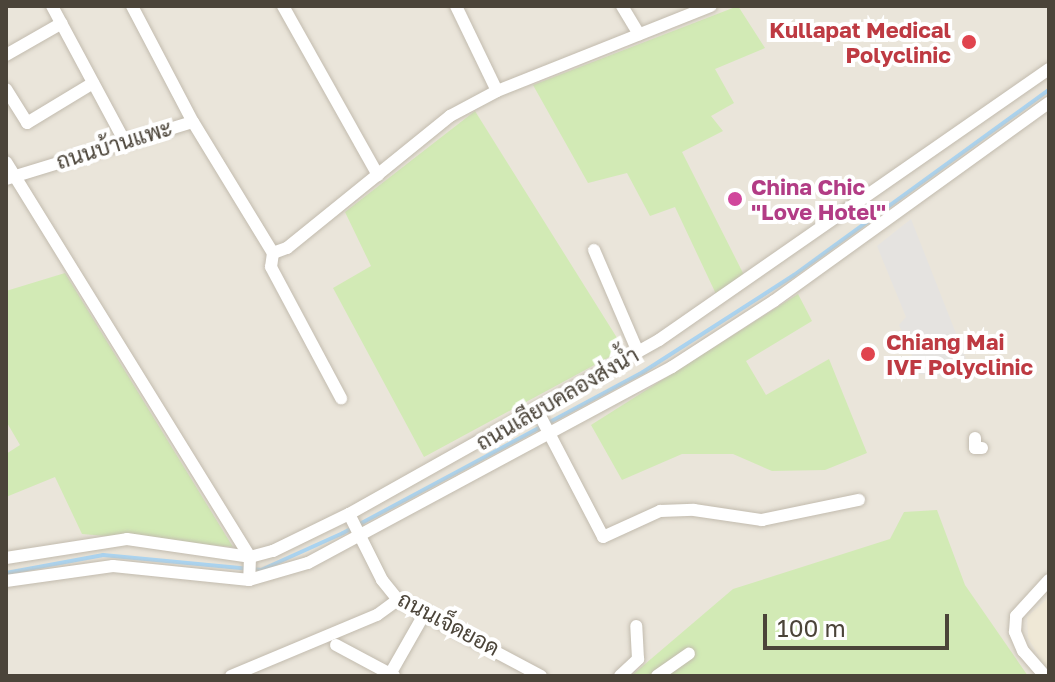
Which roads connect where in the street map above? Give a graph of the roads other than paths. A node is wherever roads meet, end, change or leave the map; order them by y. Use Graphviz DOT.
graph roads {
  1 [pos="52,6"];
  2 [pos="132,6"];
  3 [pos="283,6"];
  4 [pos="456,6"];
  5 [pos="622,6"];
  6 [pos="711,6"];
  7 [pos="62,23"];
  8 [pos="639,34"];
  9 [pos="6,55"];
  10 [pos="1049,69"];
  11 [pos="93,83"];
  12 [pos="6,89"];
  13 [pos="497,91"];
  14 [pos="1049,103"];
  15 [pos="193,122"];
  16 [pos="124,140"];
  17 [pos="6,162"];
  18 [pos="378,175"];
  19 [pos="10,177"];
  20 [pos="594,250"];
  21 [pos="273,253"];
  22 [pos="638,352"];
  23 [pos="341,398"];
  24 [pos="537,410"];
  25 [pos="550,434"];
  26 [pos="859,500"];
  27 [pos="349,514"];
  28 [pos="361,537"];
  29 [pos="250,557"];
  30 [pos="6,558"];
  31 [pos="249,580"];
  32 [pos="1049,580"];
  33 [pos="6,581"];
  34 [pos="398,600"];
  35 [pos="425,613"];
  36 [pos="636,626"];
  37 [pos="336,645"];
  38 [pos="689,654"];
  39 [pos="391,675"];
  40 [pos="231,676"];
  41 [pos="541,676"];
  42 [pos="620,676"];
  43 [pos="657,676"];
  44 [pos="1045,676"];
  1 -- 7 [label="street"];
  2 -- 15 [label="street"];
  3 -- 18 [label="street"];
  4 -- 13 [label="street"];
  5 -- 8 [label="street"];
  6 -- 8 [label="street"];
  7 -- 9 [label="street"];
  7 -- 11 [label="street"];
  8 -- 13 [label="street"];
  10 -- 22 [label="street, ถนนเลียบคลองส่งน้ำ"];
  11 -- 12 [label="street"];
  11 -- 16 [label="street"];
  13 -- 18 [label="street"];
  14 -- 25 [label="street, ถนนเลียบคลองส่งน้ำ"];
  15 -- 16 [label="street, ถนนบ้านแพะ"];
  15 -- 21 [label="street, ถนนบ้านแพะ"];
  16 -- 19 [label="street, ถนนบ้านแพะ"];
  17 -- 19 [label="street"];
  18 -- 21 [label="street"];
  19 -- 29 [label="street"];
  20 -- 22 [label="street"];
  21 -- 23 [label="street, ถนนบ้านแพะ"];
  22 -- 24 [label="street, ถนนเลียบคลองส่งน้ำ"];
  24 -- 25 [label="street"];
  24 -- 27 [label="street, ถนนเลียบคลองส่งน้ำ"];
  25 -- 26 [label="street"];
  25 -- 28 [label="street, ถนนเลียบคลองส่งน้ำ"];
  27 -- 28 [label="street, ถนนเจ็ดยอด"];
  27 -- 29 [label="street, ถนนเลียบคลองส่งน้ำ"];
  28 -- 31 [label="street, ถนนเลียบคลองส่งน้ำ"];
  28 -- 34 [label="street, ถนนเจ็ดยอด"];
  29 -- 30 [label="street"];
  29 -- 31 [label="street"];
  31 -- 33 [label="street, ถนนเลียบคลองส่งน้ำ"];
  32 -- 44 [label="street"];
  34 -- 35 [label="street, ถนนเจ็ดยอด"];
  34 -- 40 [label="street"];
  35 -- 39 [label="street"];
  35 -- 41 [label="street, ถนนเจ็ดยอด"];
  36 -- 42 [label="street"];
  37 -- 39 [label="street"];
  38 -- 43 [label="street"];
}
